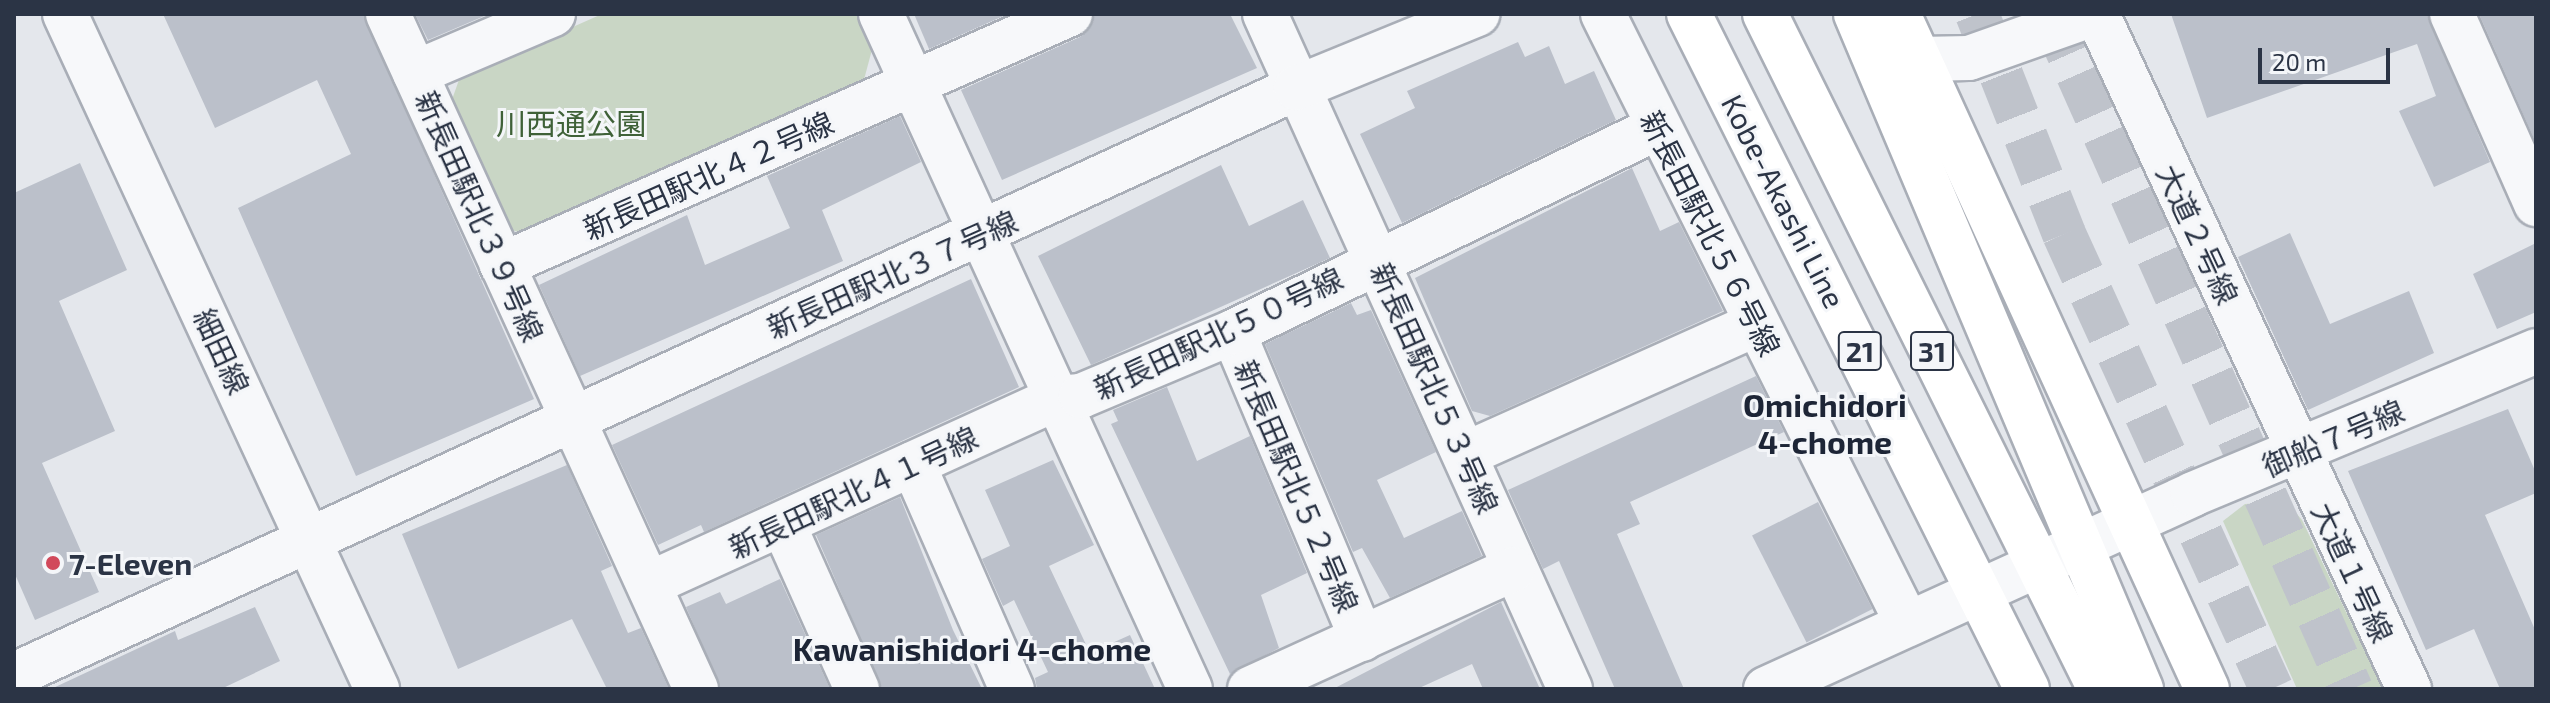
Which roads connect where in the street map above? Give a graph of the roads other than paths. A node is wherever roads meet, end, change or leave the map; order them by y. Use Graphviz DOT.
graph roads {
  1 [pos="65,14"];
  2 [pos="388,14"];
  3 [pos="553,14"];
  4 [pos="881,14"];
  5 [pos="1070,14"];
  6 [pos="1265,14"];
  7 [pos="1477,14"];
  8 [pos="1603,14"];
  9 [pos="1689,14"];
  10 [pos="1765,14"];
  11 [pos="1856,14"];
  12 [pos="1898,14"];
  13 [pos="2095,14"];
  14 [pos="2452,14"];
  15 [pos="1920,59"];
  16 [pos="415,73"];
  17 [pos="914,85"];
  18 [pos="1296,88"];
  19 [pos="1657,128"];
  20 [pos="2536,204"];
  21 [pos="982,235"];
  22 [pos="1377,259"];
  23 [pos="502,265"];
  24 [pos="1756,324"];
  25 [pos="1233,332"];
  26 [pos="2536,351"];
  27 [pos="1057,398"];
  28 [pos="572,417"];
  29 [pos="1468,453"];
  30 [pos="2298,454"];
  31 [pos="913,464"];
  32 [pos="2130,522"];
  33 [pos="784,526"];
  34 [pos="311,542"];
  35 [pos="2079,546"];
  36 [pos="2038,565"];
  37 [pos="1513,569"];
  38 [pos="649,584"];
  39 [pos="1980,592"];
  40 [pos="1907,623"];
  41 [pos="1362,639"];
  42 [pos="14,675"];
  43 [pos="377,689"];
  44 [pos="696,689"];
  45 [pos="857,689"];
  46 [pos="1012,689"];
  47 [pos="1190,689"];
  48 [pos="1250,689"];
  49 [pos="1570,689"];
  50 [pos="1766,689"];
  51 [pos="2027,689"];
  52 [pos="2100,689"];
  53 [pos="2141,689"];
  54 [pos="2207,689"];
  55 [pos="2409,689"];
  1 -- 34 [label="street, 細田線"];
  2 -- 16 [label="street, 新長田駅北３９号線"];
  3 -- 16 [label="street"];
  4 -- 17 [label="street"];
  5 -- 17 [label="street, 新長田駅北４２号線"];
  6 -- 18 [label="street, 新長田駅北５３号線"];
  7 -- 18 [label="street, 新長田駅北３７号線"];
  8 -- 19 [label="street, 新長田駅北５６号線"];
  9 -- 39 [label="main road, Kobe-Akashi Line / 21"];
  10 -- 36 [label="main road, 31"];
  11 -- 35 [label="main road, 31"];
  12 -- 15 [label="main road"];
  13 -- 15 [label="street, 大道２号線"];
  13 -- 30 [label="street, 大道２号線"];
  14 -- 20 [label="street"];
  15 -- 32 [label="main road"];
  16 -- 23 [label="street, 新長田駅北３９号線"];
  17 -- 21 [label="street"];
  17 -- 23 [label="street, 新長田駅北４２号線"];
  18 -- 21 [label="street, 新長田駅北３７号線"];
  18 -- 22 [label="street, 新長田駅北５３号線"];
  19 -- 22 [label="street, 新長田駅北５０号線"];
  19 -- 24 [label="street, 新長田駅北５６号線"];
  21 -- 27 [label="street"];
  21 -- 28 [label="street, 新長田駅北３７号線"];
  22 -- 25 [label="street, 新長田駅北５０号線"];
  22 -- 29 [label="street, 新長田駅北５３号線"];
  23 -- 28 [label="street, 新長田駅北３９号線"];
  24 -- 29 [label="street"];
  24 -- 40 [label="street, 新長田駅北５６号線"];
  25 -- 27 [label="street, 新長田駅北５０号線"];
  25 -- 41 [label="street, 新長田駅北５２号線"];
  26 -- 30 [label="street, 御船７号線"];
  27 -- 31 [label="street, 新長田駅北４１号線"];
  27 -- 47 [label="street"];
  28 -- 34 [label="street, 新長田駅北３７号線"];
  28 -- 38 [label="street, 新長田駅北３９号線"];
  29 -- 37 [label="street, 新長田駅北５３号線"];
  30 -- 32 [label="street, 御船７号線"];
  30 -- 55 [label="street, 大道１号線"];
  31 -- 33 [label="street, 新長田駅北４１号線"];
  31 -- 46 [label="street"];
  32 -- 35 [label="street, 御船７号線"];
  32 -- 54 [label="main road"];
  33 -- 38 [label="street, 新長田駅北４１号線"];
  33 -- 45 [label="street"];
  34 -- 42 [label="street, 新長田駅北３７号線"];
  34 -- 43 [label="street, 細田線"];
  35 -- 36 [label="street, 御船７号線"];
  35 -- 53 [label="main road, 31"];
  36 -- 39 [label="street, 御船７号線"];
  36 -- 52 [label="main road, 31"];
  37 -- 41 [label="street"];
  37 -- 49 [label="street, 新長田駅北５３号線"];
  38 -- 44 [label="street, 新長田駅北３９号線"];
  39 -- 40 [label="street, 御船７号線"];
  39 -- 51 [label="main road, Kobe-Akashi Line / 21"];
  40 -- 50 [label="street, 御船７号線"];
  41 -- 48 [label="street"];
}
